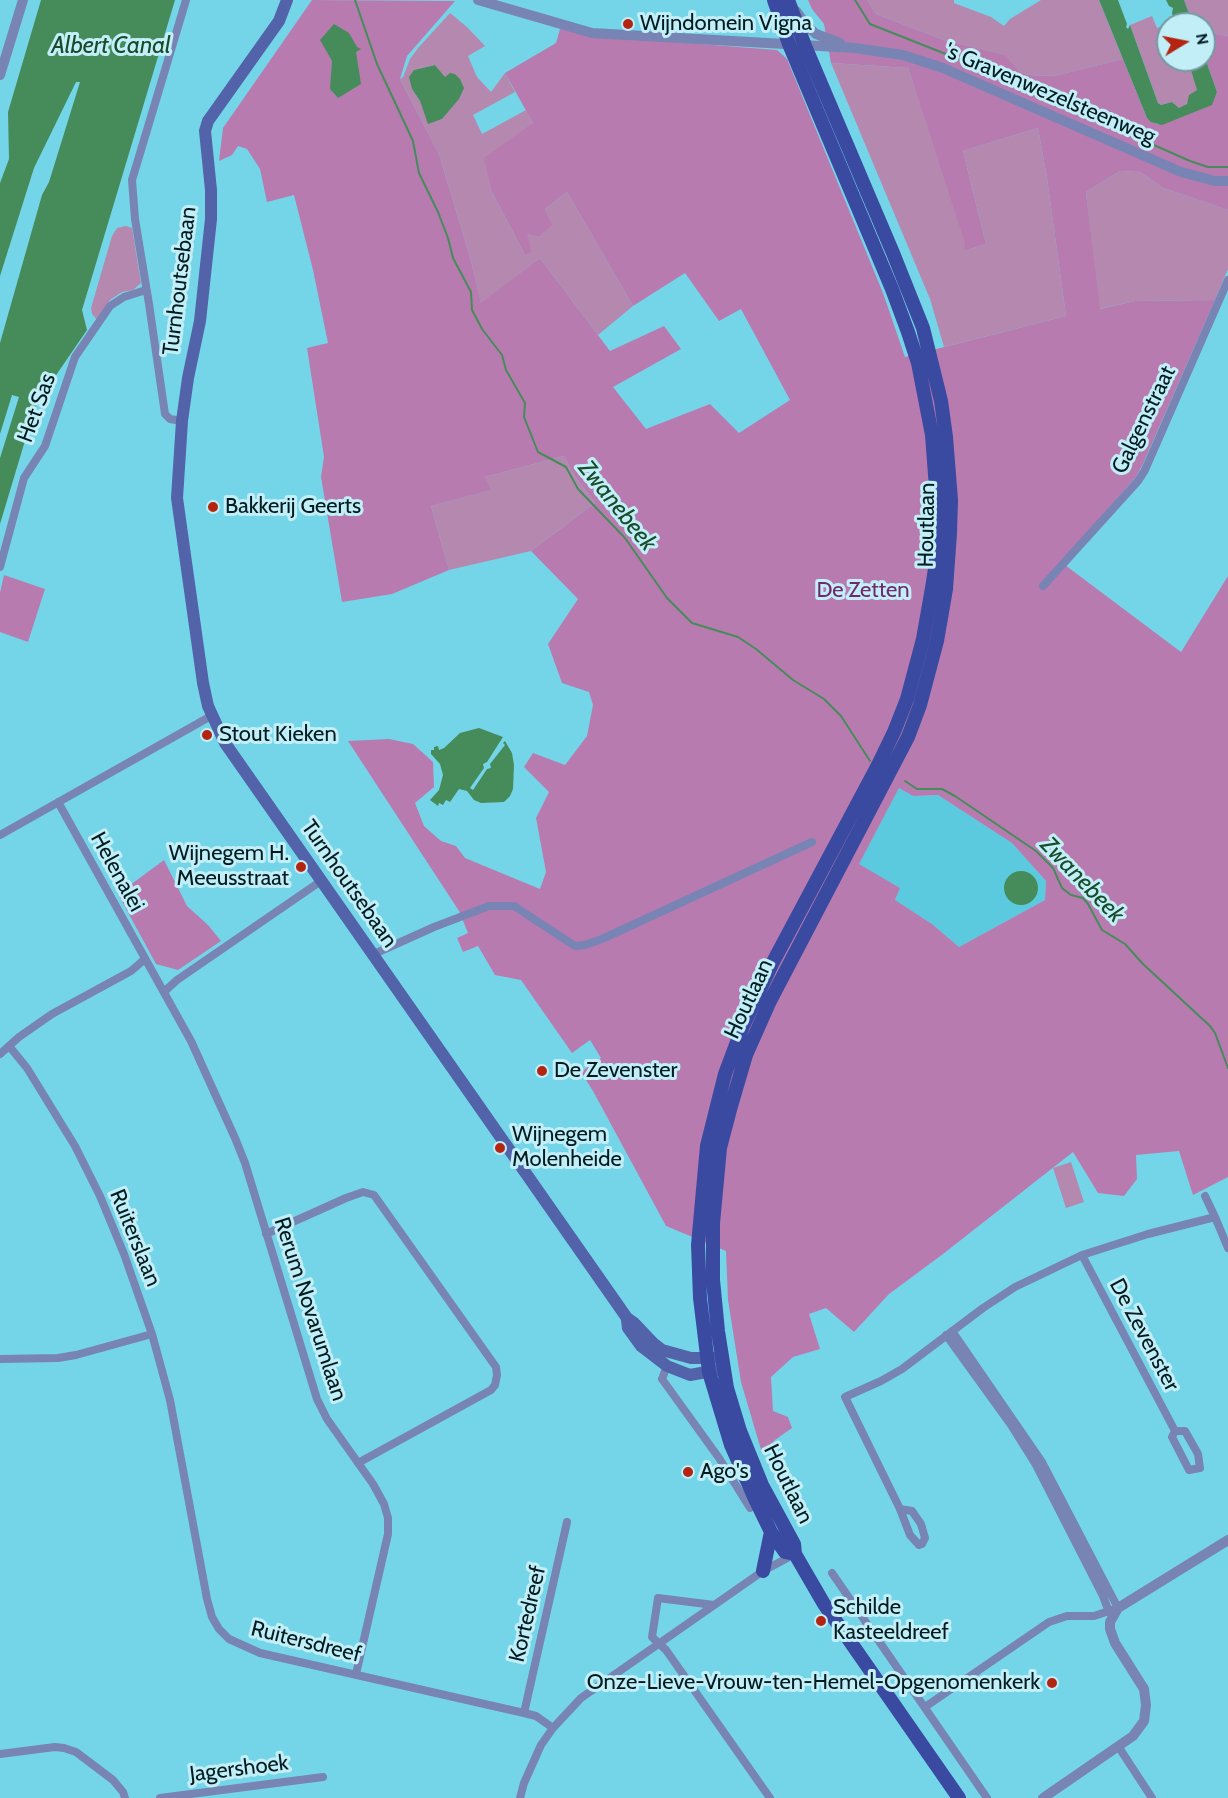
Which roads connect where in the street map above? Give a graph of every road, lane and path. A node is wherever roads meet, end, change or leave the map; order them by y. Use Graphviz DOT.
graph roads {
  1 [pos="23,0"];
  2 [pos="186,0"];
  3 [pos="287,0"];
  4 [pos="478,0"];
  5 [pos="774,0"];
  6 [pos="789,1"];
  7 [pos="789,44"];
  8 [pos="805,46"];
  9 [pos="855,48"];
  10 [pos="0,75"];
  11 [pos="1228,182"];
  12 [pos="1228,280"];
  13 [pos="146,290"];
  14 [pos="182,421"];
  15 [pos="0,567"];
  16 [pos="1043,586"];
  17 [pos="211,716"];
  18 [pos="58,802"];
  19 [pos="0,835"];
  20 [pos="812,842"];
  21 [pos="321,881"];
  22 [pos="374,954"];
  23 [pos="148,962"];
  24 [pos="163,988"];
  25 [pos="9,1046"];
  26 [pos="0,1054"];
  27 [pos="1205,1196"];
  28 [pos="1215,1217"];
  29 [pos="266,1234"];
  30 [pos="1228,1248"];
  31 [pos="1082,1256"];
  32 [pos="627,1318"];
  33 [pos="949,1333"];
  34 [pos="152,1334"];
  35 [pos="672,1354"];
  36 [pos="0,1359"];
  37 [pos="715,1364"];
  38 [pos="667,1366"];
  39 [pos="1175,1431"];
  40 [pos="183,1462"];
  41 [pos="358,1463"];
  42 [pos="750,1509"];
  43 [pos="900,1509"];
  44 [pos="567,1522"];
  45 [pos="771,1532"];
  46 [pos="1228,1540"];
  47 [pos="798,1560"];
  48 [pos="763,1571"];
  49 [pos="832,1574"];
  50 [pos="714,1605"];
  51 [pos="1113,1610"];
  52 [pos="658,1643"];
  53 [pos="356,1674"];
  54 [pos="925,1707"];
  55 [pos="524,1713"];
  56 [pos="553,1728"];
  57 [pos="1118,1746"];
  58 [pos="0,1754"];
  59 [pos="323,1777"];
  60 [pos="125,1798"];
  61 [pos="160,1798"];
  62 [pos="520,1798"];
  63 [pos="770,1798"];
  64 [pos="959,1798"];
  65 [pos="987,1798"];
  66 [pos="1043,1798"];
  67 [pos="1152,1798"];
  1 -- 10 [label="street"];
  2 -- 13 [label="street"];
  3 -- 14 [label="main road, Turnhoutsebaan"];
  4 -- 7 [label="street, 's Gravenwezelsteenweg"];
  5 -- 7 [label="main road, Houtlaan"];
  6 -- 8 [label="main road, Houtlaan"];
  6 -- 9 [label="street, 's Gravenwezelsteenweg"];
  7 -- 8 [label="street, 's Gravenwezelsteenweg"];
  7 -- 37 [label="main road, Houtlaan"];
  8 -- 9 [label="street, 's Gravenwezelsteenweg"];
  8 -- 37 [label="main road, Houtlaan"];
  9 -- 11 [label="street, 's Gravenwezelsteenweg"];
  12 -- 16 [label="street, Galgenstraat"];
  13 -- 14 [label="street, Turnhoutsebaan"];
  13 -- 15 [label="street, Het Sas"];
  14 -- 17 [label="main road, Turnhoutsebaan"];
  17 -- 18 [label="street"];
  17 -- 21 [label="main road, Turnhoutsebaan"];
  18 -- 19 [label="street"];
  18 -- 23 [label="street, Helenalei"];
  20 -- 22 [label="street"];
  21 -- 22 [label="main road, Turnhoutsebaan"];
  21 -- 24 [label="street"];
  22 -- 32 [label="main road, Turnhoutsebaan"];
  23 -- 24 [label="street, Rerum Novarumlaan"];
  23 -- 25 [label="street"];
  24 -- 29 [label="street, Rerum Novarumlaan"];
  25 -- 26 [label="street"];
  25 -- 34 [label="street, Ruiterslaan"];
  27 -- 28 [label="street"];
  28 -- 30 [label="street"];
  28 -- 31 [label="street, De Zevenster"];
  29 -- 41 [label="street, Rerum Novarumlaan"];
  29 -- 41 [label="street"];
  31 -- 33 [label="street, De Zevenster"];
  31 -- 39 [label="street, De Zevenster"];
  32 -- 35 [label="main road, Turnhoutsebaan"];
  32 -- 38 [label="main road, Turnhoutsebaan"];
  33 -- 43 [label="street, De Zevenster"];
  33 -- 51 [label="street"];
  34 -- 36 [label="street"];
  34 -- 40 [label="street, Ruiterslaan"];
  35 -- 37 [label="main road, Turnhoutsebaan"];
  35 -- 38 [label="main road"];
  37 -- 38 [label="main road, Turnhoutsebaan"];
  37 -- 45 [label="main road, Houtlaan"];
  37 -- 47 [label="main road, Houtlaan"];
  38 -- 42 [label="street"];
  39 -- 39 [label="street, De Zevenster"];
  40 -- 53 [label="street, Ruitersdreef"];
  41 -- 53 [label="street, Rerum Novarumlaan"];
  44 -- 55 [label="street, Kortedreef"];
  45 -- 47 [label="main road, Houtlaan"];
  45 -- 48 [label="main road"];
  46 -- 51 [label="street"];
  47 -- 48 [label="street"];
  47 -- 64 [label="main road"];
  48 -- 50 [label="street"];
  49 -- 54 [label="street"];
  50 -- 52 [label="street"];
  50 -- 52 [label="street"];
  51 -- 54 [label="street"];
  51 -- 57 [label="street"];
  52 -- 56 [label="street"];
  52 -- 63 [label="street"];
  53 -- 55 [label="street, Ruitersdreef"];
  54 -- 65 [label="street"];
  55 -- 56 [label="street, Ruitersdreef"];
  56 -- 62 [label="street"];
  57 -- 66 [label="street"];
  57 -- 67 [label="street"];
  58 -- 60 [label="street"];
  59 -- 61 [label="street, Jagershoek"];
}
